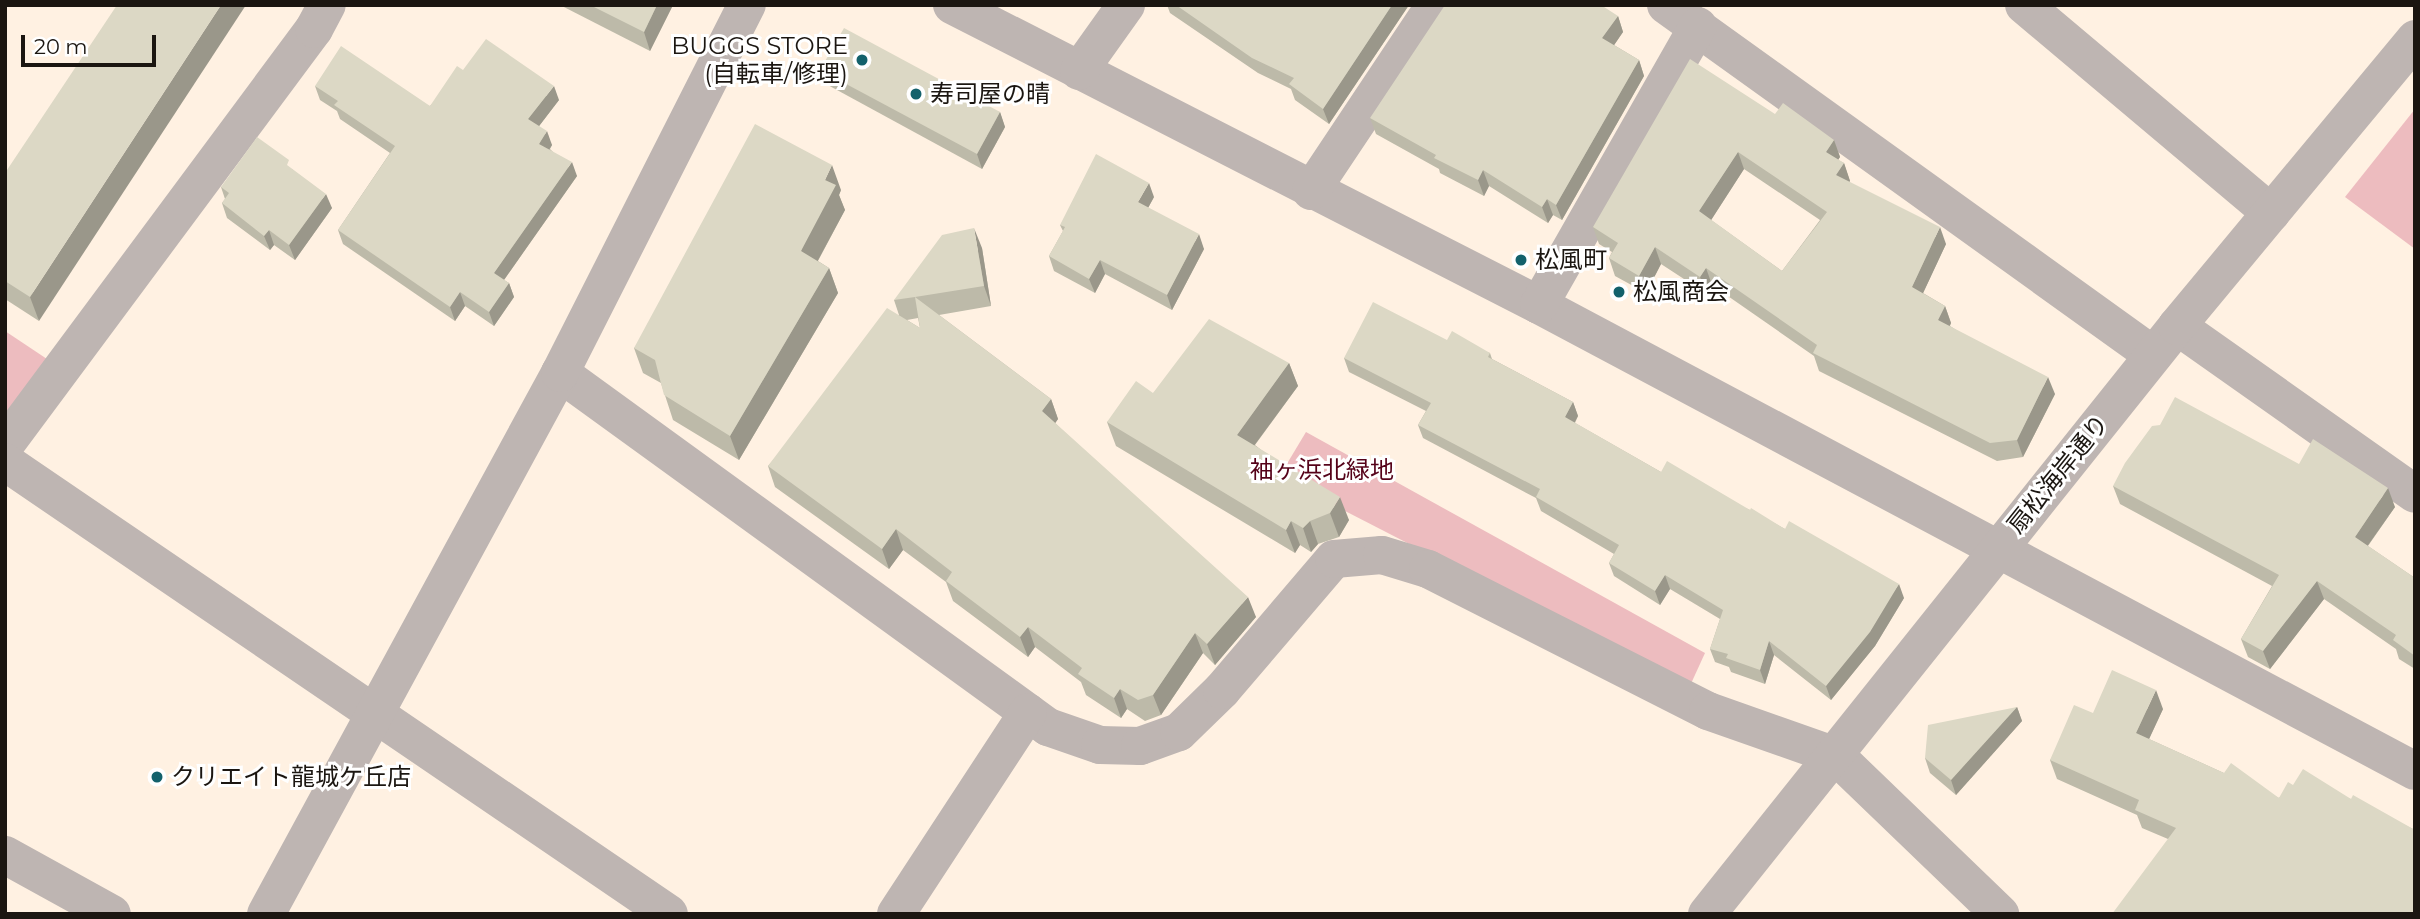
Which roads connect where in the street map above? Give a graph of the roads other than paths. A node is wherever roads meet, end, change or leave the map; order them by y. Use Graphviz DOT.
graph roads {
  1 [pos="327,5"];
  2 [pos="747,5"];
  3 [pos="952,5"];
  4 [pos="1126,5"];
  5 [pos="1435,5"];
  6 [pos="1666,5"];
  7 [pos="2024,5"];
  8 [pos="1698,26"];
  9 [pos="2415,39"];
  10 [pos="1079,71"];
  11 [pos="1311,191"];
  12 [pos="2271,213"];
  13 [pos="1539,305"];
  14 [pos="2165,340"];
  15 [pos="560,373"];
  16 [pos="5,445"];
  17 [pos="5,462"];
  18 [pos="2415,494"];
  19 [pos="1997,550"];
  20 [pos="1028,712"];
  21 [pos="374,713"];
  22 [pos="1836,756"];
  23 [pos="2415,771"];
  24 [pos="5,855"];
  25 [pos="112,914"];
  26 [pos="266,914"];
  27 [pos="669,914"];
  28 [pos="895,914"];
  29 [pos="1707,914"];
  30 [pos="2000,914"];
  1 -- 16 [label="street"];
  2 -- 15 [label="street"];
  3 -- 10 [label="street"];
  4 -- 10 [label="street"];
  5 -- 11 [label="street"];
  6 -- 8 [label="street"];
  7 -- 12 [label="street"];
  8 -- 13 [label="street"];
  8 -- 14 [label="street"];
  9 -- 12 [label="street, 扇松海岸通り"];
  10 -- 11 [label="street"];
  11 -- 13 [label="street"];
  12 -- 14 [label="street, 扇松海岸通り"];
  13 -- 19 [label="street"];
  14 -- 18 [label="street"];
  14 -- 19 [label="street, 扇松海岸通り"];
  15 -- 20 [label="street"];
  15 -- 21 [label="street"];
  17 -- 21 [label="street"];
  19 -- 22 [label="street, 扇松海岸通り"];
  19 -- 23 [label="street"];
  20 -- 22 [label="street"];
  20 -- 28 [label="street"];
  21 -- 26 [label="street"];
  21 -- 27 [label="street"];
  22 -- 29 [label="street, 扇松海岸通り"];
  22 -- 30 [label="street"];
  24 -- 25 [label="street"];
}
